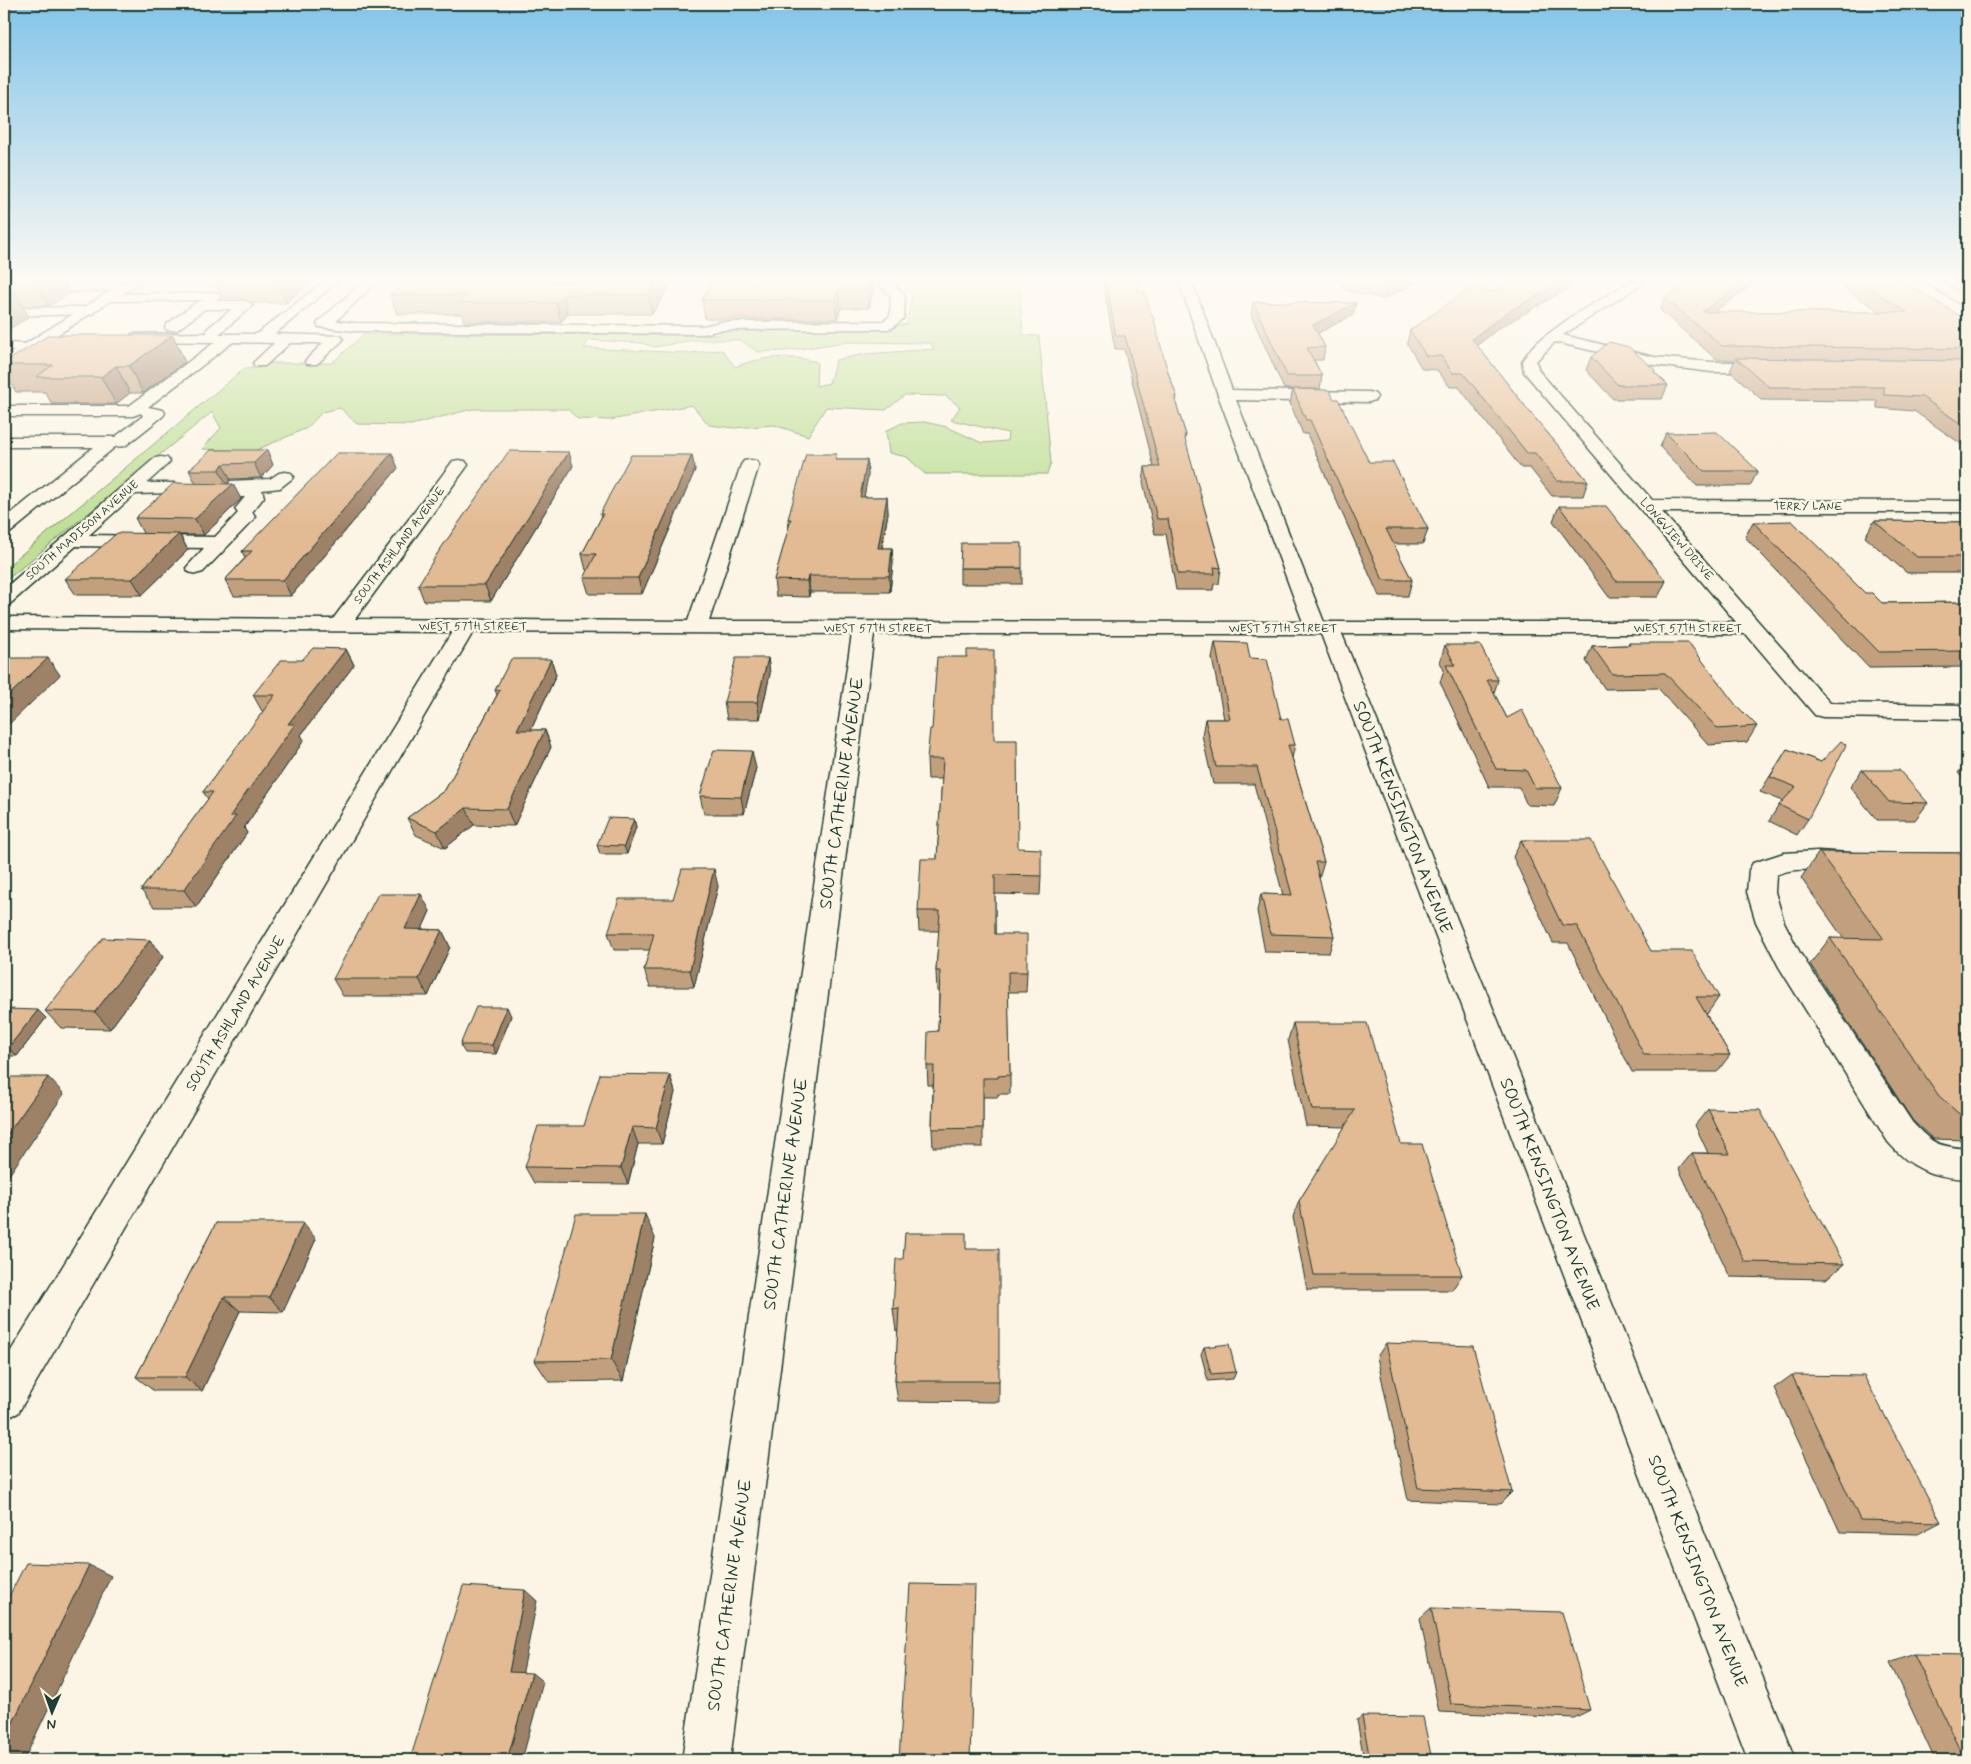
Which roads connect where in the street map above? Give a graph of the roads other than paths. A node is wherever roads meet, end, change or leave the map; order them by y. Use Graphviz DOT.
graph roads {
  1 [pos="193,364"];
  2 [pos="1215,364"];
  3 [pos="1530,364"];
  4 [pos="1681,364"];
  5 [pos="1780,367"];
  6 [pos="1226,395"];
  7 [pos="1369,396"];
  8 [pos="4,404"];
  9 [pos="4,411"];
  10 [pos="36,411"];
  11 [pos="81,411"];
  12 [pos="127,411"];
  13 [pos="4,434"];
  14 [pos="48,435"];
  15 [pos="90,436"];
  16 [pos="4,442"];
  17 [pos="111,442"];
  18 [pos="161,462"];
  19 [pos="459,465"];
  20 [pos="750,465"];
  21 [pos="285,477"];
  22 [pos="174,488"];
  23 [pos="130,489"];
  24 [pos="1649,506"];
  25 [pos="1967,506"];
  26 [pos="4,528"];
  27 [pos="71,540"];
  28 [pos="220,543"];
  29 [pos="196,568"];
  30 [pos="4,599"];
  31 [pos="4,623"];
  32 [pos="339,625"];
  33 [pos="466,626"];
  34 [pos="696,627"];
  35 [pos="864,628"];
  36 [pos="1322,628"];
  37 [pos="1753,628"];
  38 [pos="1967,712"];
  39 [pos="1878,862"];
  40 [pos="1967,1164"];
  41 [pos="4,1399"];
  42 [pos="706,1760"];
  43 [pos="1772,1760"];
  1 -- 12 [label="street"];
  2 -- 6 [label="street, SOUTH KENSINGTON AVENUE"];
  3 -- 24 [label="street, LONGVIEW DRIVE"];
  4 -- 5 [label="street"];
  6 -- 7 [label="street"];
  6 -- 36 [label="street, SOUTH KENSINGTON AVENUE"];
  8 -- 9 [label="street"];
  9 -- 10 [label="street"];
  10 -- 11 [label="street"];
  10 -- 13 [label="street"];
  11 -- 12 [label="street"];
  11 -- 14 [label="street"];
  12 -- 15 [label="street"];
  12 -- 17 [label="street"];
  16 -- 17 [label="street"];
  17 -- 26 [label="street"];
  18 -- 23 [label="street, SOUTH MADISON AVENUE"];
  19 -- 32 [label="street, SOUTH ASHLAND AVENUE"];
  20 -- 34 [label="street"];
  21 -- 22 [label="street"];
  22 -- 23 [label="street"];
  22 -- 28 [label="street"];
  23 -- 27 [label="street, SOUTH MADISON AVENUE"];
  24 -- 25 [label="street, TERRY LANE"];
  24 -- 37 [label="street, LONGVIEW DRIVE"];
  27 -- 28 [label="street"];
  27 -- 30 [label="street, SOUTH MADISON AVENUE"];
  28 -- 29 [label="street"];
  31 -- 32 [label="street, WEST 57TH STREET"];
  32 -- 33 [label="street, WEST 57TH STREET"];
  33 -- 34 [label="street, WEST 57TH STREET"];
  33 -- 41 [label="street, SOUTH ASHLAND AVENUE"];
  34 -- 35 [label="street, WEST 57TH STREET"];
  35 -- 36 [label="street, WEST 57TH STREET"];
  35 -- 42 [label="street, SOUTH CATHERINE AVENUE"];
  36 -- 37 [label="street, WEST 57TH STREET"];
  36 -- 43 [label="street, SOUTH KENSINGTON AVENUE"];
  37 -- 38 [label="street, LONGVIEW DRIVE"];
  39 -- 40 [label="street"];
}
